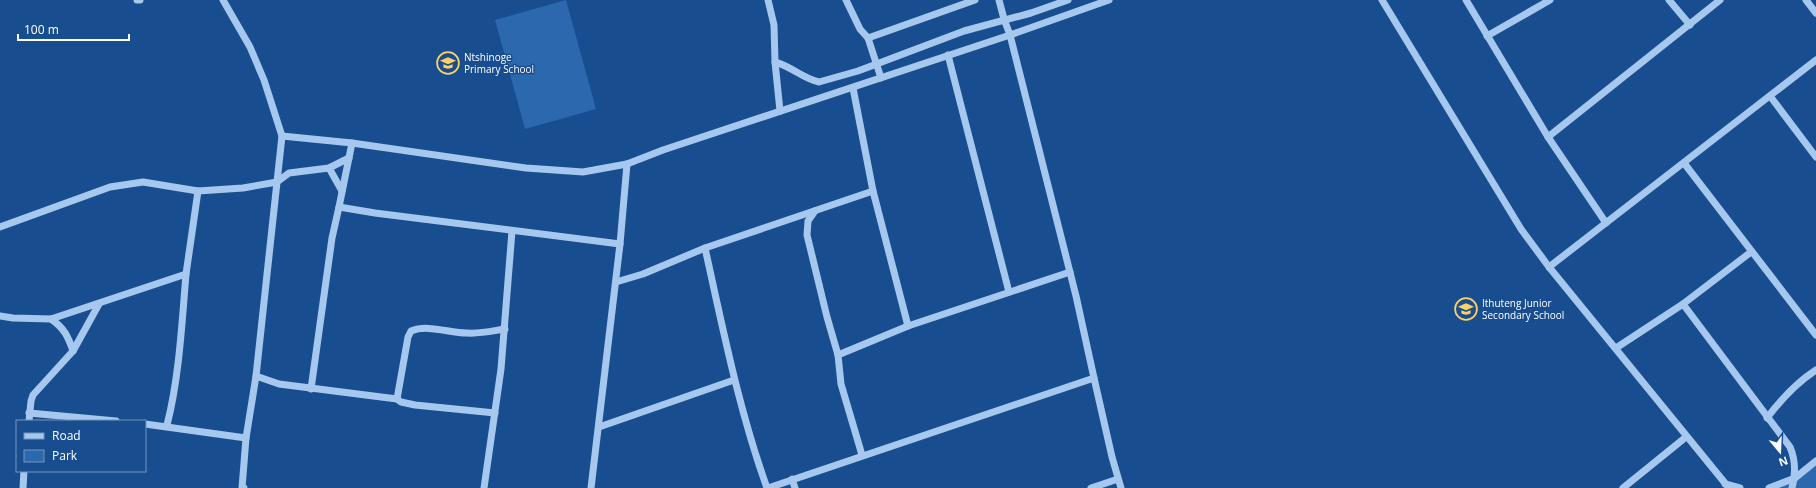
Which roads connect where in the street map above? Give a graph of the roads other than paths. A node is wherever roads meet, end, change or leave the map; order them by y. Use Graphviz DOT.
graph roads {
  1 [pos="137,0"];
  2 [pos="140,0"];
  3 [pos="224,0"];
  4 [pos="768,0"];
  5 [pos="846,0"];
  6 [pos="976,0"];
  7 [pos="999,0"];
  8 [pos="1068,0"];
  9 [pos="1109,0"];
  10 [pos="1382,0"];
  11 [pos="1466,0"];
  12 [pos="1550,0"];
  13 [pos="1669,0"];
  14 [pos="1720,0"];
  15 [pos="1806,0"];
  16 [pos="1816,13"];
  17 [pos="1004,19"];
  18 [pos="1690,25"];
  19 [pos="1010,35"];
  20 [pos="1487,36"];
  21 [pos="868,38"];
  22 [pos="948,55"];
  23 [pos="1816,60"];
  24 [pos="775,62"];
  25 [pos="876,64"];
  26 [pos="881,78"];
  27 [pos="853,88"];
  28 [pos="1770,96"];
  29 [pos="780,111"];
  30 [pos="282,136"];
  31 [pos="1548,137"];
  32 [pos="352,143"];
  33 [pos="1816,157"];
  34 [pos="349,158"];
  35 [pos="1684,163"];
  36 [pos="627,164"];
  37 [pos="329,168"];
  38 [pos="277,182"];
  39 [pos="198,191"];
  40 [pos="342,191"];
  41 [pos="873,191"];
  42 [pos="338,207"];
  43 [pos="815,211"];
  44 [pos="1606,223"];
  45 [pos="0,227"];
  46 [pos="512,231"];
  47 [pos="620,244"];
  48 [pos="705,248"];
  49 [pos="1751,252"];
  50 [pos="1549,267"];
  51 [pos="1070,272"];
  52 [pos="186,274"];
  53 [pos="616,282"];
  54 [pos="1009,292"];
  55 [pos="99,304"];
  56 [pos="1683,304"];
  57 [pos="0,316"];
  58 [pos="51,319"];
  59 [pos="908,326"];
  60 [pos="505,329"];
  61 [pos="1816,335"];
  62 [pos="1616,348"];
  63 [pos="73,351"];
  64 [pos="838,355"];
  65 [pos="1816,370"];
  66 [pos="256,376"];
  67 [pos="1094,378"];
  68 [pos="734,380"];
  69 [pos="311,389"];
  70 [pos="397,399"];
  71 [pos="495,413"];
  72 [pos="29,417"];
  73 [pos="1767,418"];
  74 [pos="94,420"];
  75 [pos="146,424"];
  76 [pos="167,425"];
  77 [pos="599,427"];
  78 [pos="1686,437"];
  79 [pos="246,438"];
  80 [pos="862,455"];
  81 [pos="1816,461"];
  82 [pos="24,472"];
  83 [pos="1795,478"];
  84 [pos="792,479"];
  85 [pos="1118,479"];
  86 [pos="1727,486"];
  87 [pos="23,488"];
  88 [pos="243,488"];
  89 [pos="484,488"];
  90 [pos="591,488"];
  91 [pos="768,488"];
  92 [pos="795,488"];
  93 [pos="1091,488"];
  94 [pos="1121,488"];
  95 [pos="1623,488"];
  96 [pos="1740,488"];
  97 [pos="1769,488"];
  98 [pos="1792,488"];
  1 -- 2 [label="street"];
  3 -- 30 [label="street"];
  4 -- 24 [label="street"];
  5 -- 21 [label="street"];
  6 -- 21 [label="street"];
  7 -- 17 [label="street"];
  8 -- 17 [label="street"];
  9 -- 19 [label="street"];
  10 -- 50 [label="street"];
  11 -- 20 [label="street"];
  12 -- 20 [label="street"];
  13 -- 18 [label="street"];
  14 -- 18 [label="street"];
  15 -- 16 [label="street"];
  17 -- 19 [label="street"];
  17 -- 25 [label="street"];
  18 -- 31 [label="street"];
  19 -- 22 [label="street"];
  19 -- 51 [label="street"];
  20 -- 31 [label="street"];
  21 -- 25 [label="street"];
  22 -- 26 [label="street"];
  22 -- 54 [label="street"];
  23 -- 28 [label="street"];
  24 -- 25 [label="street"];
  24 -- 29 [label="street"];
  25 -- 26 [label="street"];
  26 -- 27 [label="street"];
  27 -- 29 [label="street"];
  27 -- 41 [label="street"];
  28 -- 33 [label="street"];
  28 -- 35 [label="street"];
  29 -- 36 [label="street"];
  30 -- 32 [label="street"];
  30 -- 38 [label="street"];
  31 -- 44 [label="street"];
  32 -- 34 [label="street"];
  32 -- 36 [label="street"];
  34 -- 37 [label="street"];
  34 -- 40 [label="street"];
  35 -- 44 [label="street"];
  35 -- 49 [label="street"];
  36 -- 47 [label="street"];
  37 -- 38 [label="street"];
  37 -- 40 [label="street"];
  38 -- 39 [label="street"];
  38 -- 66 [label="street"];
  39 -- 45 [label="street"];
  39 -- 52 [label="street"];
  40 -- 42 [label="street"];
  41 -- 43 [label="street"];
  41 -- 59 [label="street"];
  42 -- 46 [label="street"];
  42 -- 69 [label="street"];
  43 -- 48 [label="street"];
  43 -- 64 [label="street"];
  44 -- 50 [label="street"];
  46 -- 47 [label="street"];
  46 -- 60 [label="street"];
  47 -- 53 [label="street"];
  48 -- 53 [label="street"];
  48 -- 68 [label="street"];
  49 -- 56 [label="street"];
  49 -- 61 [label="street"];
  50 -- 62 [label="street"];
  51 -- 54 [label="street"];
  51 -- 67 [label="street"];
  52 -- 55 [label="street"];
  52 -- 76 [label="street"];
  53 -- 77 [label="street"];
  54 -- 59 [label="street"];
  55 -- 58 [label="street"];
  55 -- 63 [label="street"];
  56 -- 62 [label="street"];
  56 -- 73 [label="street"];
  57 -- 58 [label="street"];
  58 -- 63 [label="street"];
  59 -- 64 [label="street"];
  60 -- 70 [label="street"];
  60 -- 71 [label="street"];
  62 -- 78 [label="street"];
  63 -- 72 [label="street"];
  64 -- 80 [label="street"];
  65 -- 73 [label="street"];
  66 -- 69 [label="street"];
  66 -- 79 [label="street"];
  67 -- 80 [label="street"];
  67 -- 85 [label="street"];
  68 -- 77 [label="street"];
  68 -- 91 [label="street"];
  69 -- 70 [label="street"];
  70 -- 71 [label="street"];
  71 -- 89 [label="street"];
  72 -- 74 [label="street"];
  73 -- 83 [label="street"];
  75 -- 76 [label="street"];
  76 -- 79 [label="street"];
  77 -- 90 [label="street"];
  78 -- 86 [label="street"];
  78 -- 95 [label="street"];
  79 -- 88 [label="street"];
  80 -- 84 [label="street"];
  81 -- 83 [label="street"];
  82 -- 87 [label="street"];
  83 -- 97 [label="street"];
  83 -- 98 [label="street"];
  84 -- 91 [label="street"];
  84 -- 92 [label="street"];
  85 -- 93 [label="street"];
  85 -- 94 [label="street"];
  86 -- 96 [label="street"];
}
